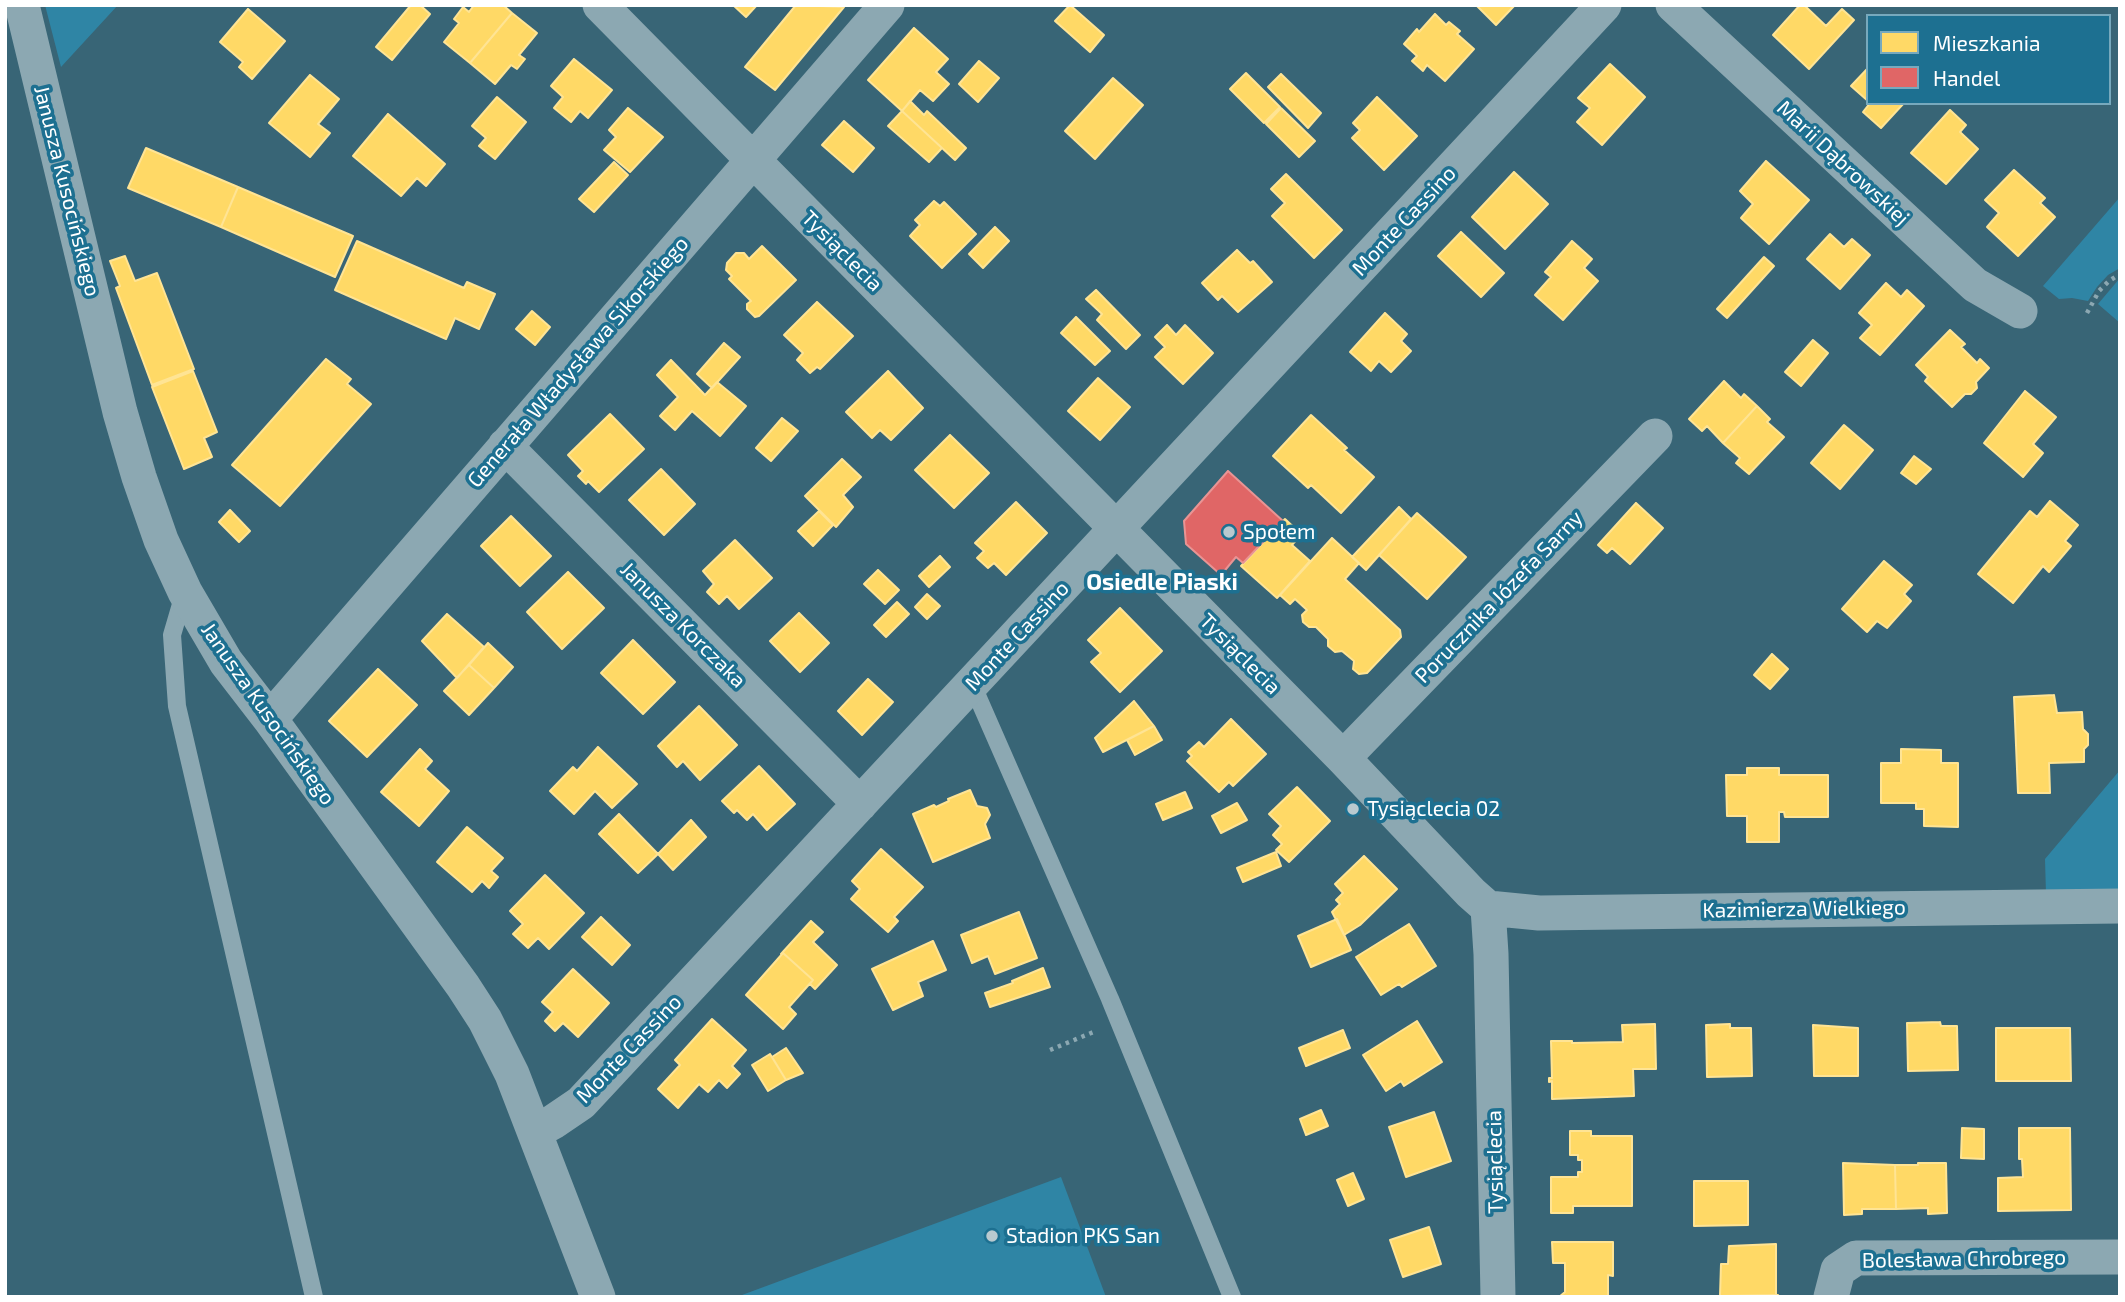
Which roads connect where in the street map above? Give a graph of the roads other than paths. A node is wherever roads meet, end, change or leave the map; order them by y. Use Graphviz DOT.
graph roads {
  1 [pos="22,5"];
  2 [pos="600,5"];
  3 [pos="887,5"];
  4 [pos="1604,5"];
  5 [pos="1673,5"];
  6 [pos="753,160"];
  7 [pos="2020,311"];
  8 [pos="1655,436"];
  9 [pos="505,446"];
  10 [pos="1117,529"];
  11 [pos="185,592"];
  12 [pos="972,684"];
  13 [pos="270,719"];
  14 [pos="1343,758"];
  15 [pos="860,804"];
  16 [pos="2120,905"];
  17 [pos="1488,908"];
  18 [pos="535,1132"];
  19 [pos="2120,1256"];
  20 [pos="314,1297"];
  21 [pos="598,1297"];
  22 [pos="1232,1297"];
  23 [pos="1498,1297"];
  24 [pos="1831,1297"];
  1 -- 11 [label="street, Janusza Kusocińskiego"];
  2 -- 6 [label="street, Tysiąclecia"];
  3 -- 6 [label="street, Generała Władysława Sikorskiego"];
  4 -- 10 [label="street, Monte Cassino"];
  5 -- 7 [label="street, Marii Dąbrowskiej"];
  6 -- 9 [label="street, Generała Władysława Sikorskiego"];
  6 -- 10 [label="street, Tysiąclecia"];
  8 -- 14 [label="street, Porucznika Józefa Sarny"];
  9 -- 13 [label="street, Generała Władysława Sikorskiego"];
  9 -- 15 [label="street, Janusza Korczaka"];
  10 -- 12 [label="street, Monte Cassino"];
  10 -- 14 [label="street, Tysiąclecia"];
  11 -- 13 [label="street, Janusza Kusocińskiego"];
  11 -- 20 [label="lane"];
  12 -- 15 [label="street, Monte Cassino"];
  12 -- 22 [label="lane"];
  13 -- 18 [label="street, Janusza Kusocińskiego"];
  14 -- 17 [label="street, Tysiąclecia"];
  15 -- 18 [label="street, Monte Cassino"];
  16 -- 17 [label="street, Kazimierza Wielkiego"];
  17 -- 23 [label="street, Tysiąclecia"];
  18 -- 21 [label="street, Janusza Kusocińskiego"];
  19 -- 24 [label="street, Bolesława Chrobrego"];
}
